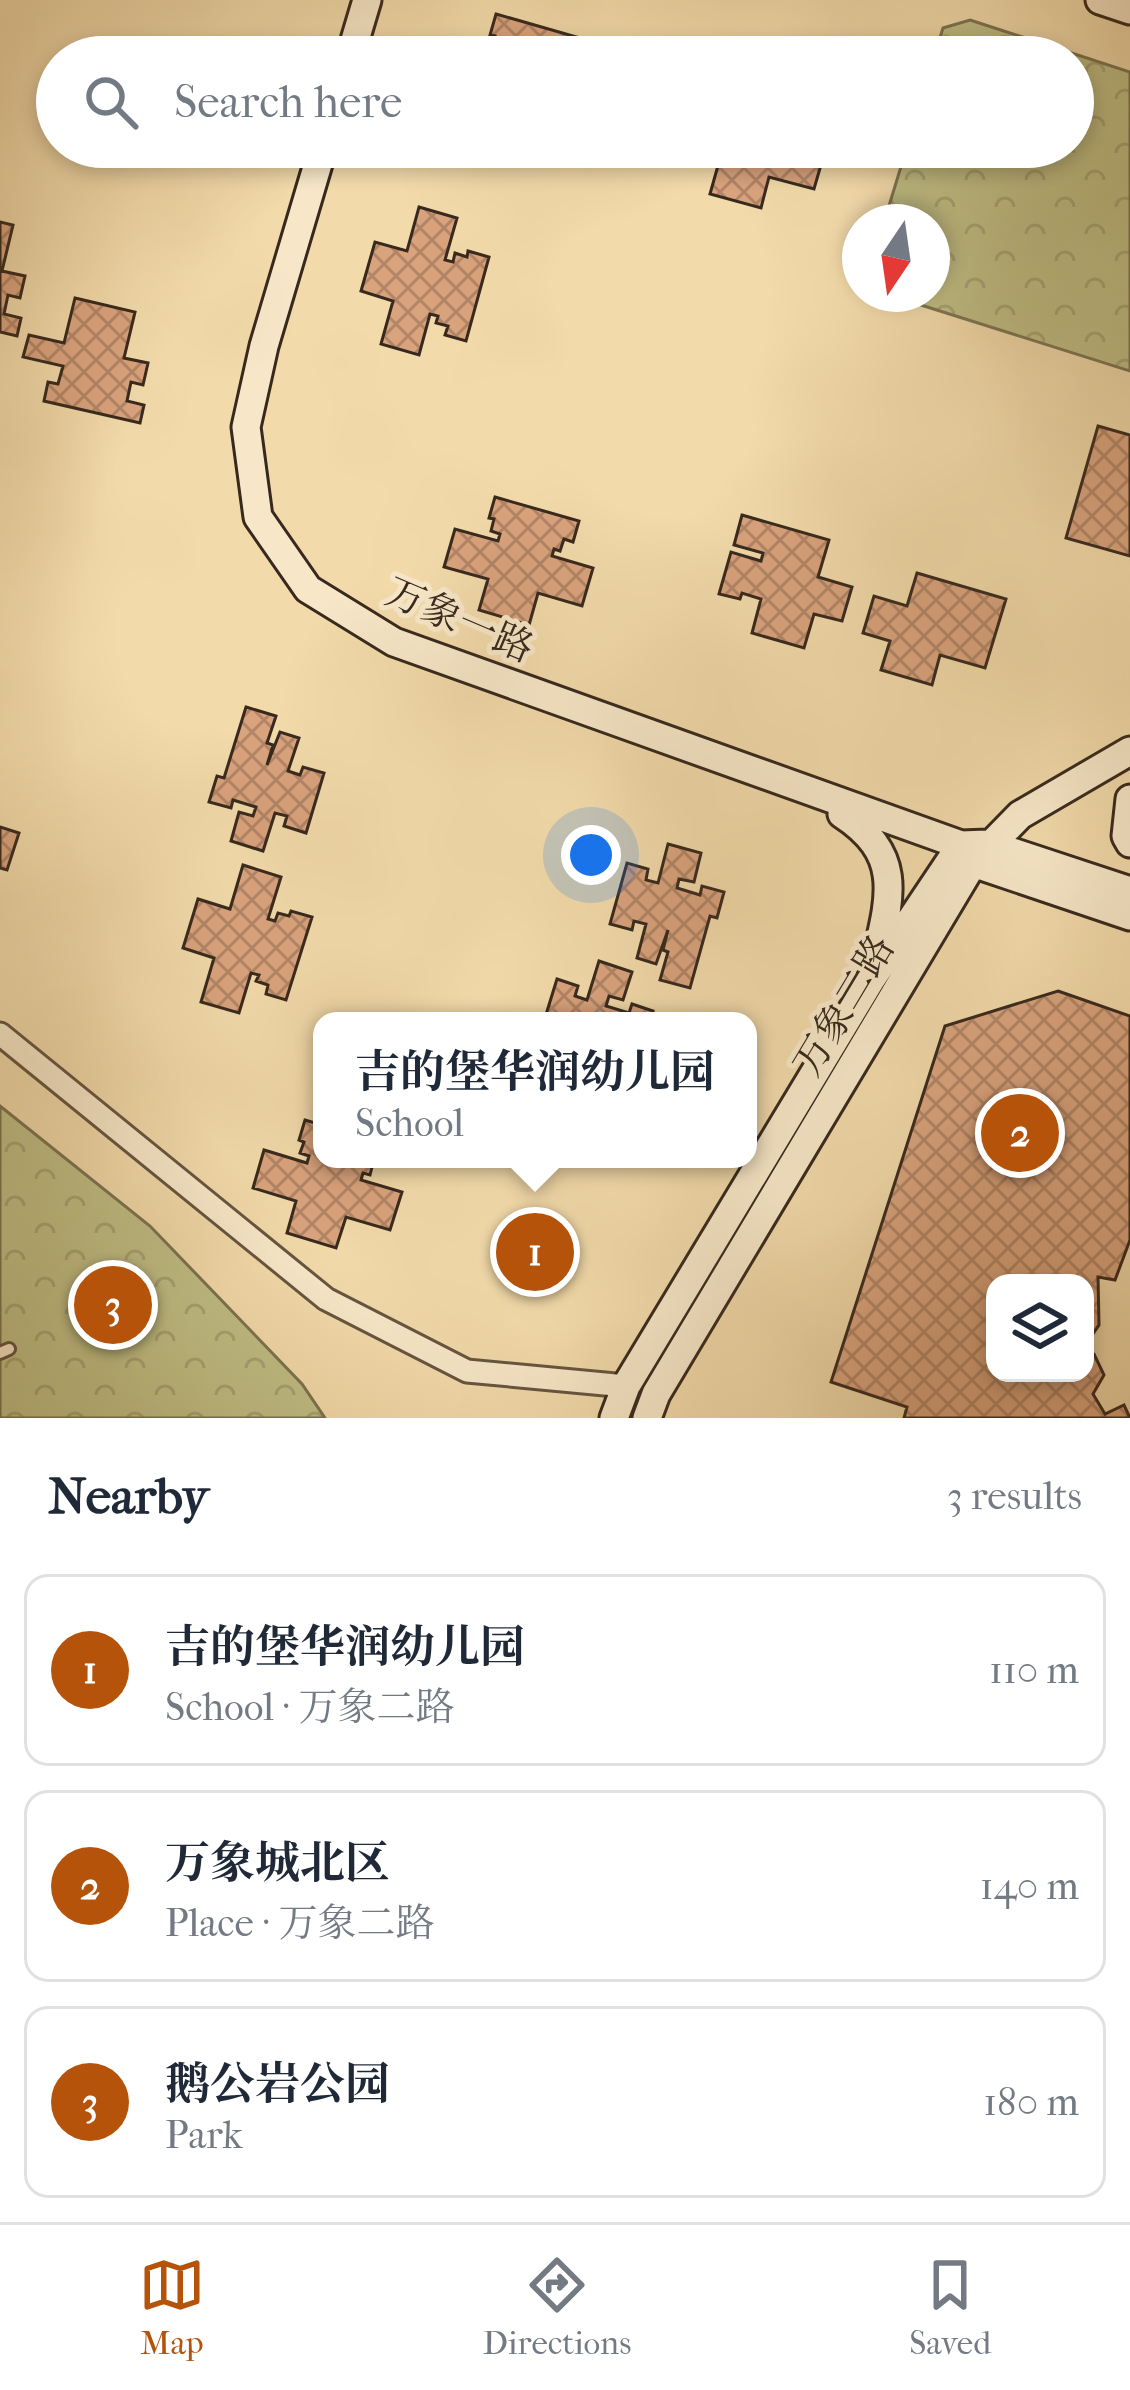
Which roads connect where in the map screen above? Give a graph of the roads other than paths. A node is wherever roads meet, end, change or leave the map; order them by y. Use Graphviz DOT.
graph roads {
  1 [pos="367,0"];
  2 [pos="1100,0"];
  3 [pos="1130,10"];
  4 [pos="356,36"];
  5 [pos="317,168"];
  6 [pos="1130,751"];
  7 [pos="803,789"];
  8 [pos="1130,799"];
  9 [pos="1130,843"];
  10 [pos="974,851"];
  11 [pos="1130,891"];
  12 [pos="1130,916"];
  13 [pos="870,982"];
  14 [pos="0,1034"];
  15 [pos="626,1386"];
  16 [pos="614,1418"];
  17 [pos="646,1418"];
  1 -- 4 [label="street"];
  2 -- 3 [label="street"];
  5 -- 7 [label="street, 万象一路"];
  6 -- 10 [label="street, 万象二路"];
  7 -- 10 [label="street, 万象一路"];
  7 -- 13 [label="street"];
  8 -- 9 [label="street"];
  10 -- 11 [label="street, 万象一路"];
  10 -- 12 [label="street, 万象一路"];
  10 -- 13 [label="street, 万象二路"];
  10 -- 17 [label="street, 万象二路"];
  13 -- 15 [label="street, 万象二路"];
  14 -- 15 [label="street"];
  15 -- 16 [label="street, 万象二路"];
}
